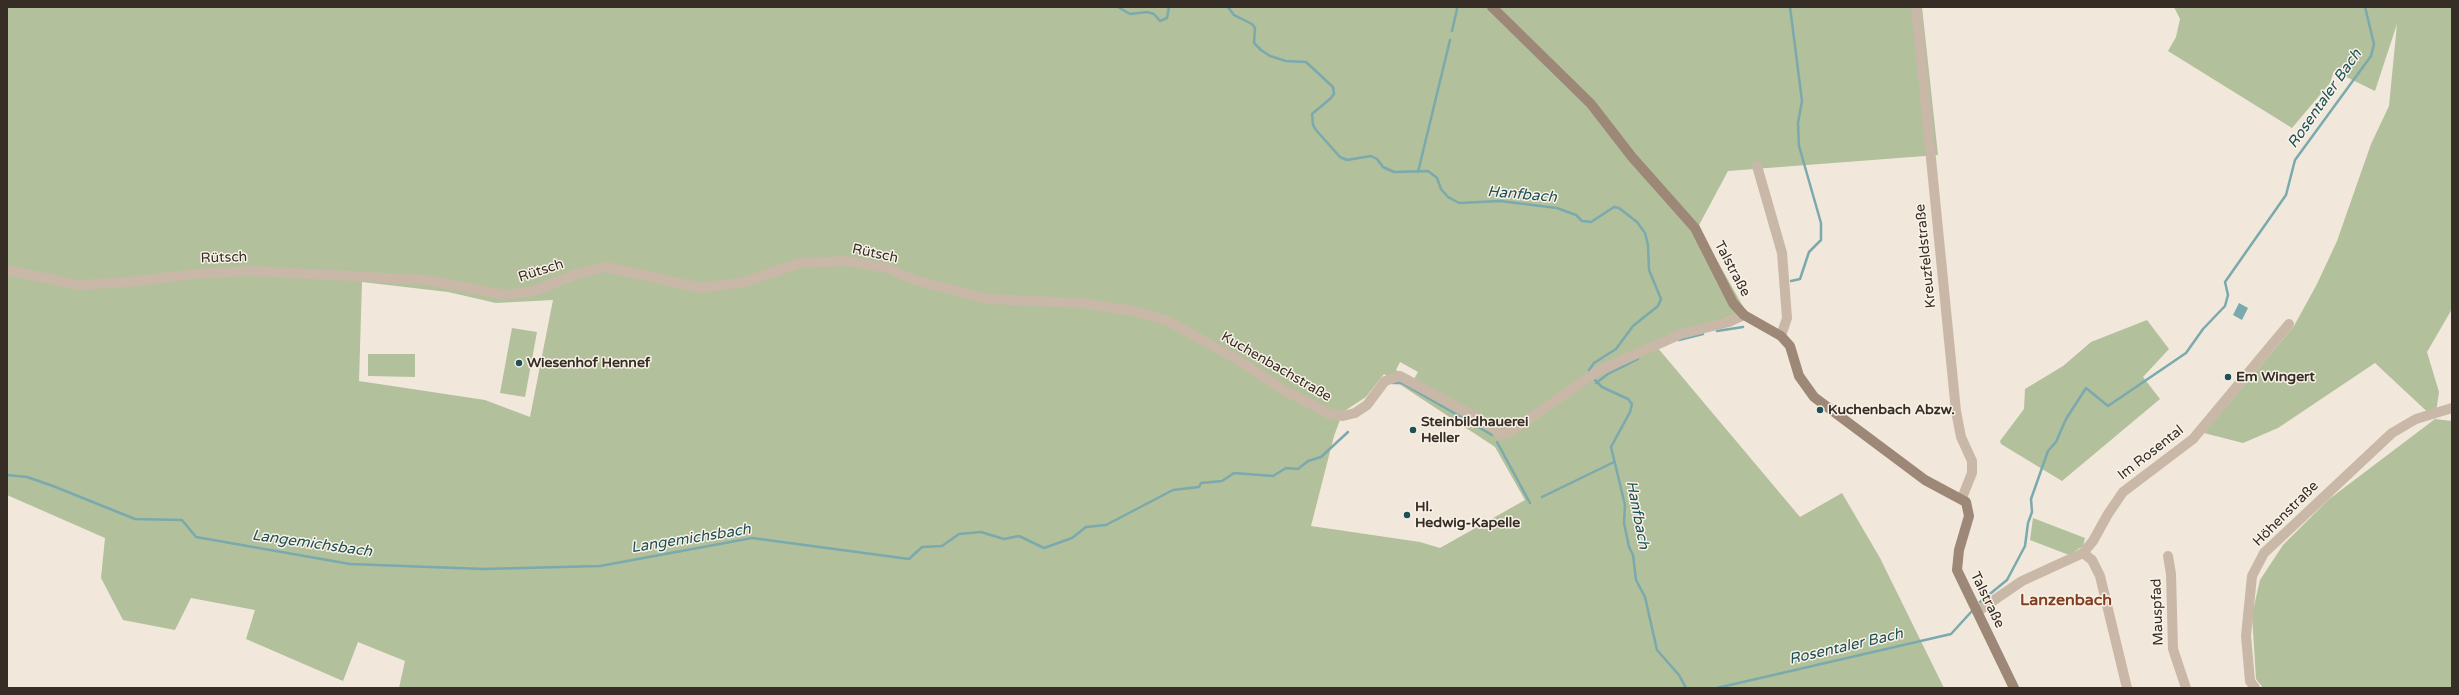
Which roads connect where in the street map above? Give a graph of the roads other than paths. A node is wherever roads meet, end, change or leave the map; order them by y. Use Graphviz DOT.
graph roads {
  1 [pos="1492,7"];
  2 [pos="1916,7"];
  3 [pos="1757,166"];
  4 [pos="7,270"];
  5 [pos="1027,302"];
  6 [pos="1744,315"];
  7 [pos="2289,324"];
  8 [pos="1781,336"];
  9 [pos="2452,408"];
  10 [pos="1962,498"];
  11 [pos="2083,553"];
  12 [pos="2168,556"];
  13 [pos="1978,611"];
  14 [pos="2014,688"];
  15 [pos="2127,688"];
  16 [pos="2186,688"];
  17 [pos="2256,688"];
  1 -- 6 [label="main road, Talstraße"];
  2 -- 10 [label="street, Kreuzfeldstraße"];
  3 -- 8 [label="street"];
  4 -- 5 [label="street, Rütsch"];
  5 -- 6 [label="street, Kuchenbachstraße"];
  6 -- 8 [label="main road, Talstraße"];
  7 -- 11 [label="street, Im Rosental"];
  8 -- 10 [label="main road, Talstraße"];
  9 -- 17 [label="street, Höhenstraße"];
  10 -- 13 [label="main road, Talstraße"];
  11 -- 13 [label="street, Im Rosental"];
  11 -- 15 [label="street"];
  12 -- 16 [label="street, Mauspfad"];
  13 -- 14 [label="main road, Talstraße"];
}
